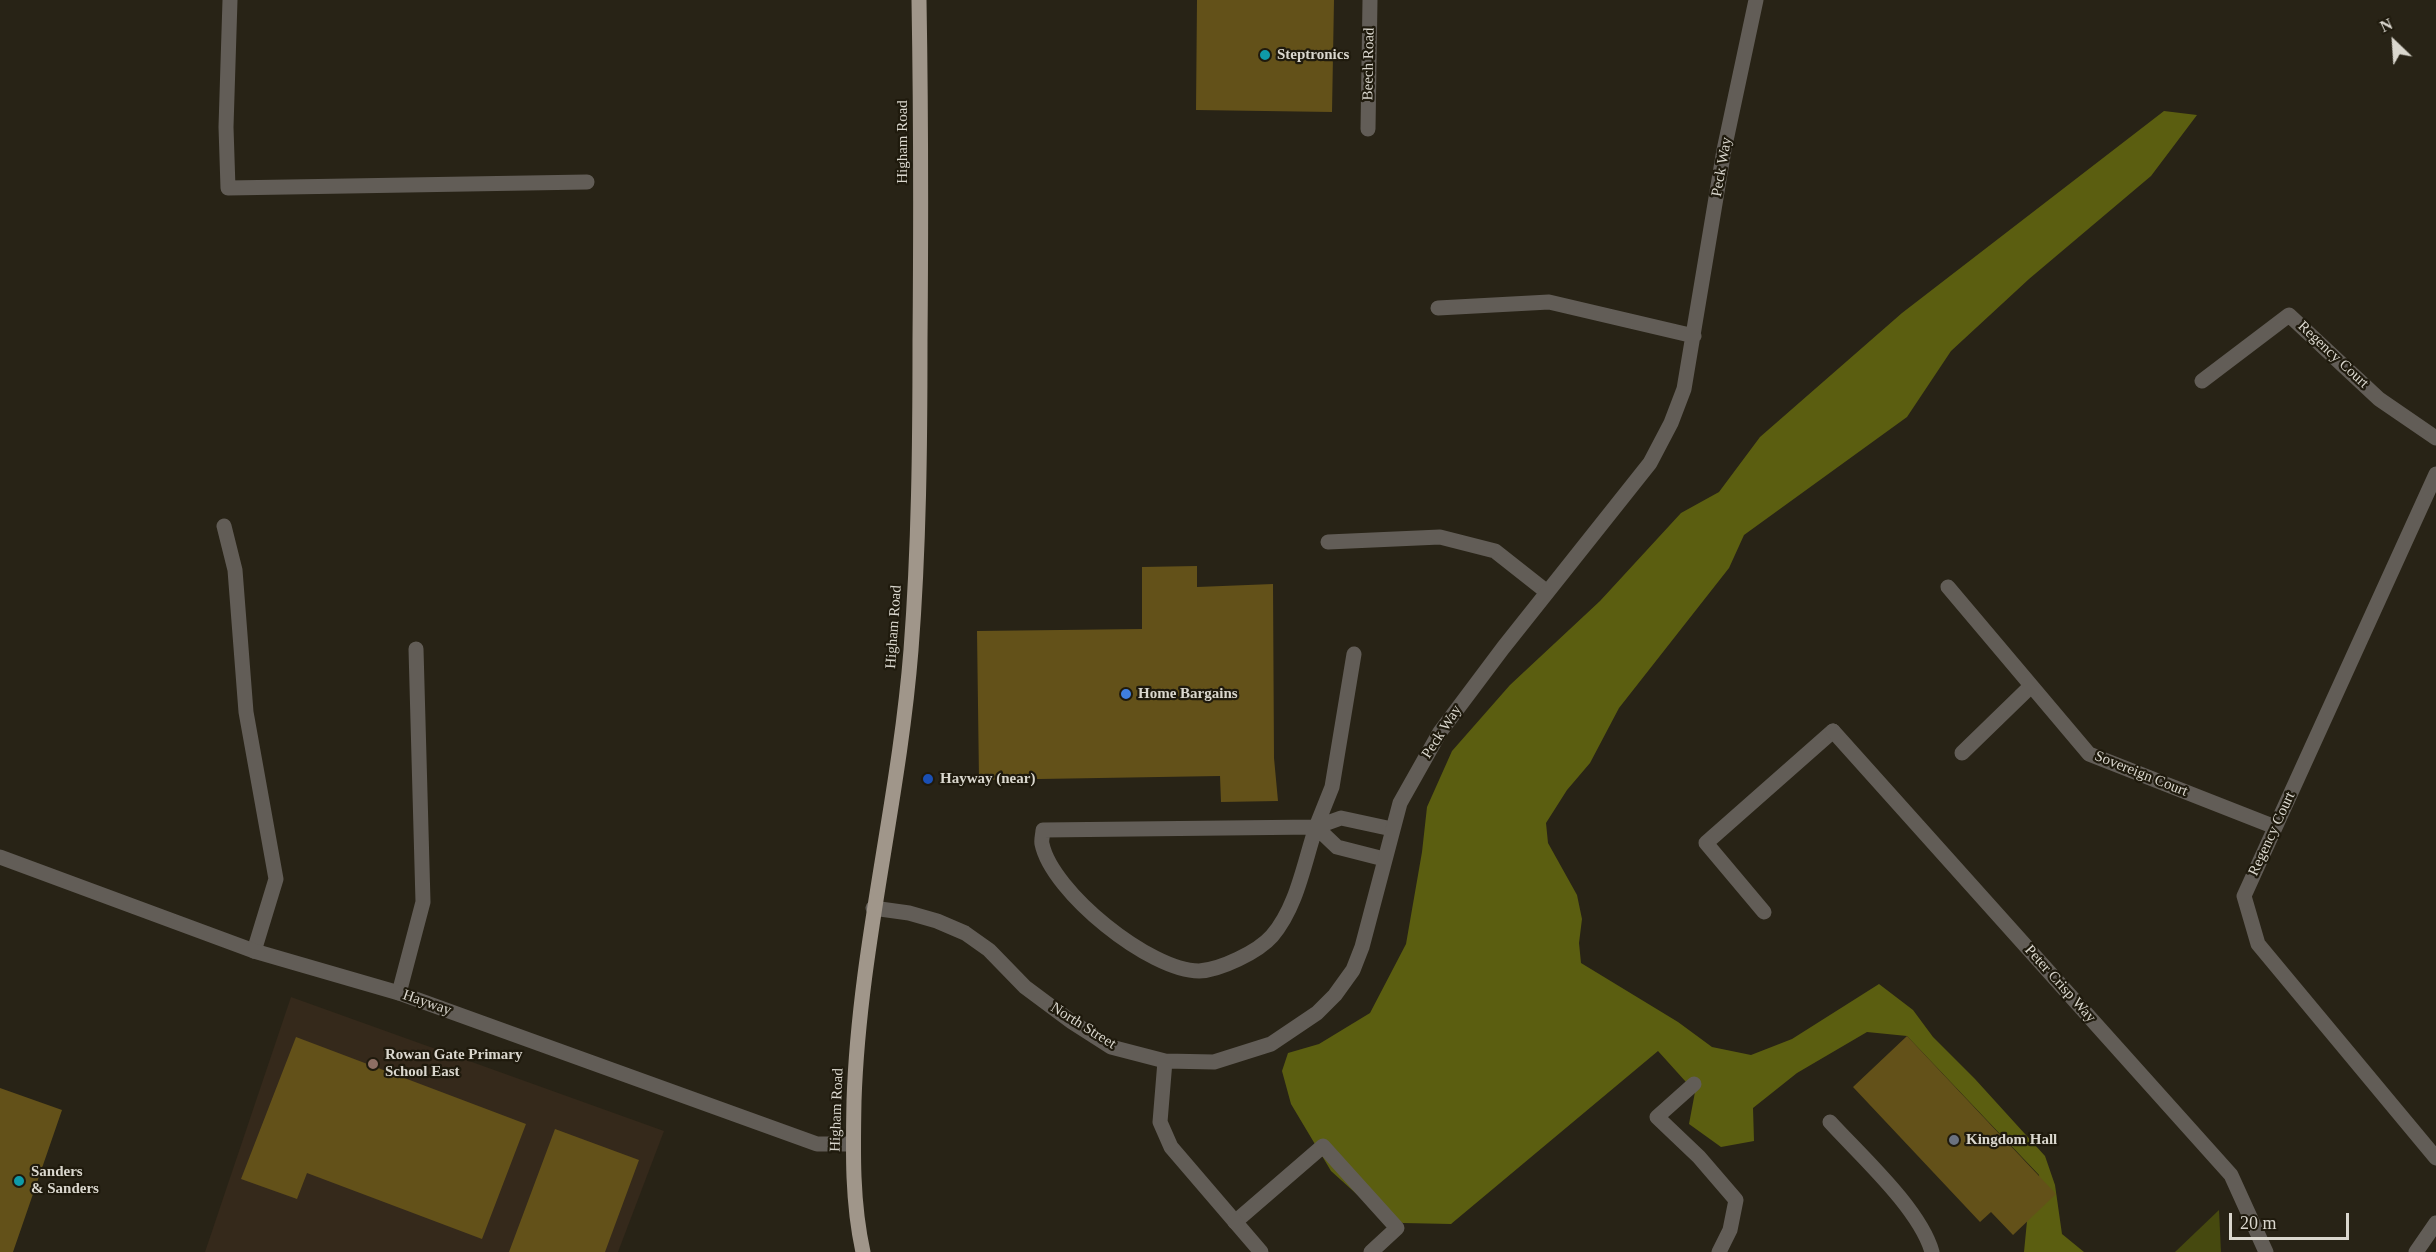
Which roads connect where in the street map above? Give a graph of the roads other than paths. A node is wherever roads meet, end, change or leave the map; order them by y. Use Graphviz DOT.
graph roads {
  1 [pos="230,0"];
  2 [pos="919,0"];
  3 [pos="1370,0"];
  4 [pos="1756,0"];
  5 [pos="1368,129"];
  6 [pos="587,182"];
  7 [pos="1438,308"];
  8 [pos="1694,336"];
  9 [pos="2202,381"];
  10 [pos="2436,438"];
  11 [pos="2436,474"];
  12 [pos="224,526"];
  13 [pos="1328,542"];
  14 [pos="1948,587"];
  15 [pos="1547,592"];
  16 [pos="416,649"];
  17 [pos="1354,654"];
  18 [pos="2031,686"];
  19 [pos="1962,753"];
  20 [pos="1316,827"];
  21 [pos="2275,828"];
  22 [pos="1392,829"];
  23 [pos="0,857"];
  24 [pos="1384,858"];
  25 [pos="873,908"];
  26 [pos="1764,912"];
  27 [pos="254,951"];
  28 [pos="399,993"];
  29 [pos="1166,1061"];
  30 [pos="1694,1084"];
  31 [pos="1830,1122"];
  32 [pos="853,1144"];
  33 [pos="2436,1158"];
  34 [pos="1235,1222"];
  35 [pos="2436,1223"];
  36 [pos="862,1252"];
  37 [pos="1261,1252"];
  38 [pos="1371,1252"];
  39 [pos="1719,1252"];
  40 [pos="1932,1252"];
  41 [pos="2266,1252"];
  42 [pos="2416,1252"];
  1 -- 6 [label="street"];
  2 -- 25 [label="main road, Higham Road"];
  3 -- 5 [label="street, Beech Road"];
  4 -- 8 [label="street, Peck Way"];
  7 -- 8 [label="street"];
  8 -- 15 [label="street, Peck Way"];
  9 -- 10 [label="street, Regency Court"];
  11 -- 21 [label="street, Regency Court"];
  12 -- 27 [label="street"];
  13 -- 15 [label="street"];
  14 -- 18 [label="street, Sovereign Court"];
  15 -- 22 [label="street, Peck Way"];
  16 -- 28 [label="street"];
  17 -- 20 [label="street"];
  18 -- 19 [label="street"];
  18 -- 21 [label="street, Sovereign Court"];
  20 -- 20 [label="street"];
  20 -- 22 [label="street"];
  20 -- 24 [label="street"];
  21 -- 33 [label="street, Regency Court"];
  22 -- 24 [label="street, Peck Way"];
  23 -- 27 [label="street, Hayway"];
  24 -- 29 [label="street, Peck Way"];
  25 -- 29 [label="street, North Street"];
  25 -- 32 [label="main road, Higham Road"];
  26 -- 41 [label="street, Peter Crisp Way"];
  27 -- 28 [label="street, Hayway"];
  28 -- 32 [label="street, Hayway"];
  29 -- 34 [label="street"];
  30 -- 39 [label="street"];
  31 -- 40 [label="street"];
  32 -- 36 [label="main road, Higham Road"];
  34 -- 37 [label="street"];
  34 -- 38 [label="street"];
  35 -- 42 [label="street"];
}
